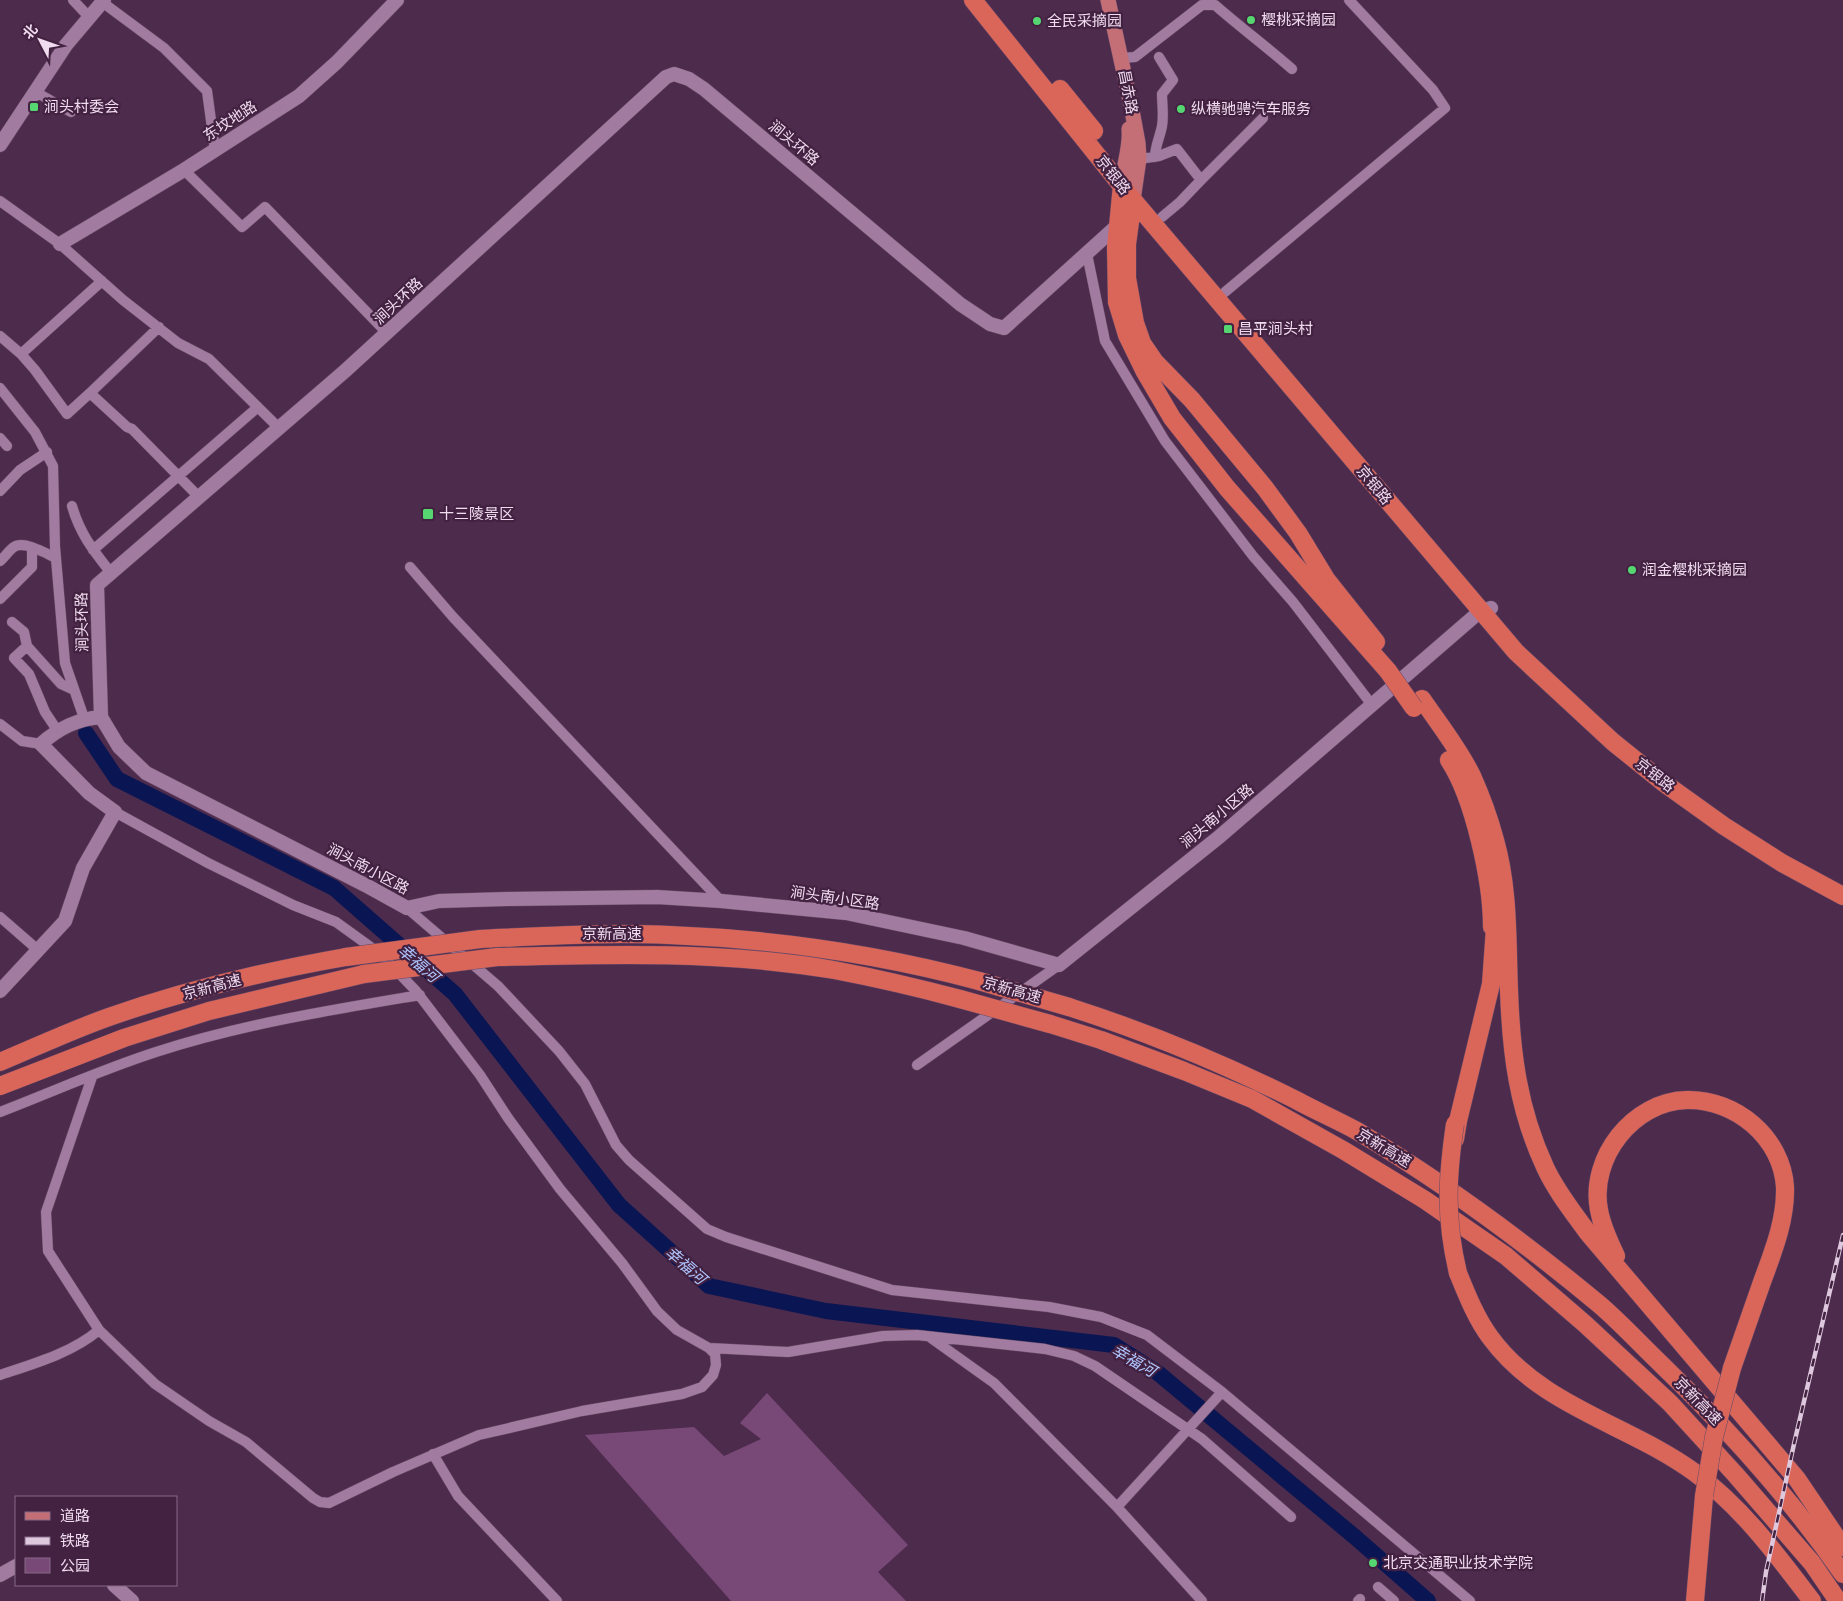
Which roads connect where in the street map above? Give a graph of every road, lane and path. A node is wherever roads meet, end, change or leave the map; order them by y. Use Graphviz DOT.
graph roads {
  1 [pos="73,0"];
  2 [pos="397,0"];
  3 [pos="973,0"];
  4 [pos="985,0"];
  5 [pos="1104,0"];
  6 [pos="1108,0"];
  7 [pos="1349,0"];
  8 [pos="103,1"];
  9 [pos="90,18"];
  10 [pos="1159,57"];
  11 [pos="1122,58"];
  12 [pos="1292,69"];
  13 [pos="33,95"];
  14 [pos="71,112"];
  15 [pos="1263,118"];
  16 [pos="0,145"];
  17 [pos="215,150"];
  18 [pos="1155,157"];
  19 [pos="1139,159"];
  20 [pos="184,170"];
  21 [pos="1201,180"];
  22 [pos="1128,185"];
  23 [pos="0,201"];
  24 [pos="1162,217"];
  25 [pos="1118,225"];
  26 [pos="60,244"];
  27 [pos="1087,254"];
  28 [pos="102,281"];
  29 [pos="1225,292"];
  30 [pos="159,327"];
  31 [pos="387,332"];
  32 [pos="4,340"];
  33 [pos="0,352"];
  34 [pos="21,354"];
  35 [pos="0,388"];
  36 [pos="90,392"];
  37 [pos="258,407"];
  38 [pos="279,428"];
  39 [pos="0,438"];
  40 [pos="7,446"];
  41 [pos="47,452"];
  42 [pos="178,477"];
  43 [pos="0,491"];
  44 [pos="200,497"];
  45 [pos="72,506"];
  46 [pos="32,548"];
  47 [pos="93,550"];
  48 [pos="56,558"];
  49 [pos="0,561"];
  50 [pos="410,567"];
  51 [pos="111,573"];
  52 [pos="0,599"];
  53 [pos="1487,610"];
  54 [pos="12,622"];
  55 [pos="26,646"];
  56 [pos="1391,668"];
  57 [pos="74,690"];
  58 [pos="1417,704"];
  59 [pos="1372,705"];
  60 [pos="101,717"];
  61 [pos="84,718"];
  62 [pos="0,724"];
  63 [pos="57,730"];
  64 [pos="41,744"];
  65 [pos="115,812"];
  66 [pos="1843,884"];
  67 [pos="1843,896"];
  68 [pos="721,901"];
  69 [pos="407,908"];
  70 [pos="0,917"];
  71 [pos="38,950"];
  72 [pos="1059,965"];
  73 [pos="0,991"];
  74 [pos="420,995"];
  75 [pos="0,1062"];
  76 [pos="917,1065"];
  77 [pos="92,1076"];
  78 [pos="0,1086"];
  79 [pos="0,1112"];
  80 [pos="1458,1273"];
  81 [pos="1645,1300"];
  82 [pos="98,1330"];
  83 [pos="928,1336"];
  84 [pos="710,1348"];
  85 [pos="0,1375"];
  86 [pos="1222,1392"];
  87 [pos="1188,1428"];
  88 [pos="433,1454"];
  89 [pos="1117,1507"];
  90 [pos="1291,1517"];
  91 [pos="1843,1548"];
  92 [pos="15,1567"];
  93 [pos="1843,1574"];
  94 [pos="0,1576"];
  95 [pos="115,1586"];
  96 [pos="1378,1587"];
  97 [pos="132,1601"];
  98 [pos="557,1601"];
  99 [pos="1202,1601"];
  100 [pos="1394,1601"];
  101 [pos="1470,1601"];
  102 [pos="1695,1601"];
  103 [pos="1812,1601"];
  104 [pos="1838,1601"];
  1 -- 9 [label="street"];
  2 -- 17 [label="street, 东坟地路"];
  3 -- 22 [label="highway, 京银路"];
  4 -- 22 [label="highway, 京银路"];
  5 -- 22 [label="main road, 昌赤路"];
  6 -- 11 [label="main road, 昌赤路"];
  7 -- 29 [label="street"];
  8 -- 9 [label="street"];
  8 -- 17 [label="street"];
  9 -- 13 [label="street"];
  10 -- 18 [label="street"];
  11 -- 12 [label="street"];
  11 -- 19 [label="main road, 昌赤路"];
  13 -- 14 [label="street"];
  13 -- 16 [label="street"];
  15 -- 21 [label="street"];
  17 -- 20 [label="street, 东坟地路"];
  18 -- 19 [label="street"];
  18 -- 21 [label="street"];
  19 -- 22 [label="main road, 昌赤路"];
  20 -- 26 [label="street, 东坟地路"];
  20 -- 31 [label="street"];
  21 -- 24 [label="street"];
  22 -- 24 [label="highway, 京银路"];
  22 -- 25 [label="highway"];
  22 -- 53 [label="highway, 京银路"];
  22 -- 56 [label="highway"];
  23 -- 26 [label="street"];
  24 -- 29 [label="highway, 京银路"];
  25 -- 27 [label="street, 涧头环路"];
  25 -- 56 [label="highway"];
  26 -- 28 [label="street"];
  27 -- 31 [label="street, 涧头环路"];
  27 -- 59 [label="street"];
  28 -- 30 [label="street"];
  28 -- 34 [label="street"];
  29 -- 53 [label="highway, 京银路"];
  30 -- 36 [label="street"];
  30 -- 37 [label="street"];
  31 -- 38 [label="street, 涧头环路"];
  32 -- 33 [label="street"];
  32 -- 34 [label="street"];
  34 -- 36 [label="street"];
  35 -- 41 [label="street"];
  36 -- 42 [label="street"];
  37 -- 38 [label="street"];
  37 -- 42 [label="street"];
  38 -- 44 [label="street, 涧头环路"];
  39 -- 40 [label="street"];
  41 -- 43 [label="street"];
  41 -- 48 [label="street"];
  42 -- 44 [label="street"];
  42 -- 47 [label="street"];
  44 -- 51 [label="street, 涧头环路"];
  45 -- 47 [label="street"];
  46 -- 48 [label="street"];
  46 -- 49 [label="street"];
  46 -- 52 [label="street"];
  47 -- 51 [label="street"];
  48 -- 57 [label="street"];
  50 -- 68 [label="street"];
  51 -- 60 [label="street, 涧头环路"];
  53 -- 59 [label="street, 涧头南小区路"];
  53 -- 66 [label="highway, 京银路"];
  53 -- 67 [label="highway, 京银路"];
  54 -- 55 [label="street"];
  55 -- 57 [label="street"];
  55 -- 63 [label="street"];
  56 -- 58 [label="highway, bridge"];
  57 -- 61 [label="street"];
  58 -- 80 [label="highway, bridge"];
  58 -- 80 [label="highway, bridge"];
  58 -- 81 [label="highway"];
  59 -- 72 [label="street, 涧头南小区路"];
  60 -- 61 [label="street"];
  60 -- 69 [label="street, 涧头南小区路"];
  61 -- 63 [label="street"];
  62 -- 64 [label="street"];
  63 -- 64 [label="street"];
  64 -- 65 [label="street"];
  65 -- 71 [label="street"];
  65 -- 74 [label="street"];
  68 -- 69 [label="street, 涧头南小区路"];
  68 -- 72 [label="street, 涧头南小区路"];
  69 -- 86 [label="street"];
  70 -- 71 [label="street"];
  71 -- 73 [label="street"];
  72 -- 76 [label="street"];
  74 -- 77 [label="street"];
  74 -- 84 [label="street"];
  75 -- 93 [label="highway, 京新高速, bridge"];
  77 -- 79 [label="street"];
  77 -- 82 [label="street"];
  78 -- 104 [label="highway, 京新高速, bridge"];
  80 -- 103 [label="highway"];
  81 -- 91 [label="highway"];
  81 -- 102 [label="highway, bridge"];
  82 -- 85 [label="street"];
  82 -- 88 [label="street"];
  83 -- 84 [label="street"];
  83 -- 87 [label="street"];
  83 -- 89 [label="street"];
  84 -- 88 [label="street"];
  86 -- 87 [label="street"];
  86 -- 101 [label="street"];
  87 -- 89 [label="street"];
  87 -- 90 [label="street"];
  88 -- 98 [label="street"];
  89 -- 99 [label="street"];
  92 -- 94 [label="street"];
  95 -- 97 [label="street"];
  96 -- 100 [label="street"];
}
